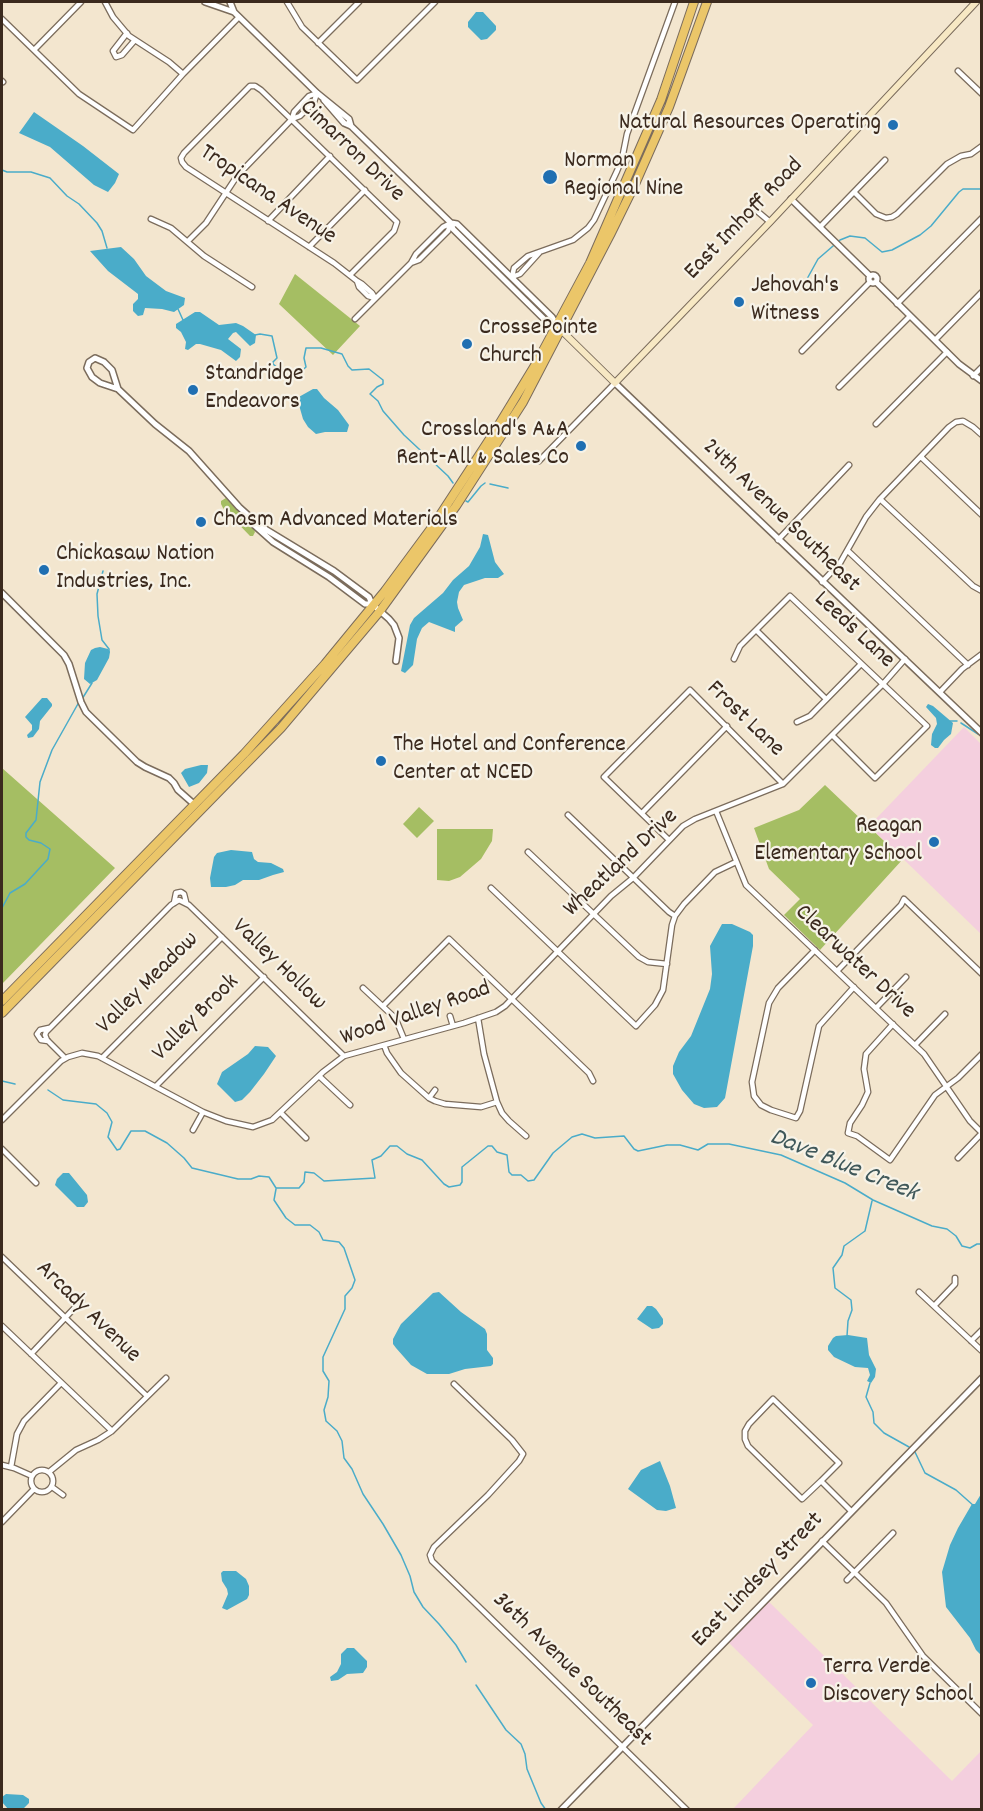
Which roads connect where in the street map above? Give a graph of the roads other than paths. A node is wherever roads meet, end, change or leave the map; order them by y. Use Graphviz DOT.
graph roads {
  1 [pos="81,2"];
  2 [pos="105,2"];
  3 [pos="205,2"];
  4 [pos="230,2"];
  5 [pos="287,2"];
  6 [pos="356,2"];
  7 [pos="435,2"];
  8 [pos="675,2"];
  9 [pos="694,2"];
  10 [pos="707,2"];
  11 [pos="976,2"];
  12 [pos="237,15"];
  13 [pos="2,19"];
  14 [pos="127,33"];
  15 [pos="135,40"];
  16 [pos="318,43"];
  17 [pos="34,50"];
  18 [pos="958,71"];
  19 [pos="183,74"];
  20 [pos="252,85"];
  21 [pos="317,93"];
  22 [pos="981,94"];
  23 [pos="292,119"];
  24 [pos="981,146"];
  25 [pos="330,156"];
  26 [pos="885,160"];
  27 [pos="365,190"];
  28 [pos="225,192"];
  29 [pos="854,192"];
  30 [pos="791,199"];
  31 [pos="757,211"];
  32 [pos="981,218"];
  33 [pos="151,219"];
  34 [pos="268,221"];
  35 [pos="770,222"];
  36 [pos="451,223"];
  37 [pos="820,227"];
  38 [pos="188,242"];
  39 [pos="309,247"];
  40 [pos="350,275"];
  41 [pos="512,277"];
  42 [pos="872,280"];
  43 [pos="252,286"];
  44 [pos="981,292"];
  45 [pos="375,298"];
  46 [pos="897,304"];
  47 [pos="910,316"];
  48 [pos="355,319"];
  49 [pos="558,326"];
  50 [pos="934,340"];
  51 [pos="802,351"];
  52 [pos="946,352"];
  53 [pos="981,367"];
  54 [pos="973,376"];
  55 [pos="981,381"];
  56 [pos="615,383"];
  57 [pos="839,387"];
  58 [pos="118,389"];
  59 [pos="876,424"];
  60 [pos="981,435"];
  61 [pos="921,457"];
  62 [pos="539,461"];
  63 [pos="849,465"];
  64 [pos="880,500"];
  65 [pos="981,515"];
  66 [pos="778,540"];
  67 [pos="848,550"];
  68 [pos="822,582"];
  69 [pos="981,591"];
  70 [pos="2,594"];
  71 [pos="375,607"];
  72 [pos="756,630"];
  73 [pos="981,654"];
  74 [pos="734,659"];
  75 [pos="905,659"];
  76 [pos="396,661"];
  77 [pos="861,663"];
  78 [pos="968,665"];
  79 [pos="883,684"];
  80 [pos="940,692"];
  81 [pos="826,699"];
  82 [pos="797,722"];
  83 [pos="727,726"];
  84 [pos="981,733"];
  85 [pos="832,735"];
  86 [pos="783,783"];
  87 [pos="194,804"];
  88 [pos="201,810"];
  89 [pos="716,812"];
  90 [pos="642,813"];
  91 [pos="568,815"];
  92 [pos="669,840"];
  93 [pos="528,852"];
  94 [pos="736,862"];
  95 [pos="633,878"];
  96 [pos="491,888"];
  97 [pos="593,914"];
  98 [pos="675,915"];
  99 [pos="222,937"];
  100 [pos="815,950"];
  101 [pos="558,951"];
  102 [pos="667,964"];
  103 [pos="837,971"];
  104 [pos="981,974"];
  105 [pos="264,977"];
  106 [pos="906,977"];
  107 [pos="854,987"];
  108 [pos="363,988"];
  109 [pos="512,999"];
  110 [pos="2,1001"];
  111 [pos="382,1006"];
  112 [pos="876,1008"];
  113 [pos="2,1013"];
  114 [pos="945,1014"];
  115 [pos="450,1016"];
  116 [pos="478,1018"];
  117 [pos="893,1024"];
  118 [pos="453,1026"];
  119 [pos="404,1039"];
  120 [pos="384,1045"];
  121 [pos="915,1045"];
  122 [pos="981,1054"];
  123 [pos="344,1056"];
  124 [pos="65,1058"];
  125 [pos="102,1058"];
  126 [pos="319,1076"];
  127 [pos="593,1082"];
  128 [pos="156,1086"];
  129 [pos="946,1086"];
  130 [pos="435,1090"];
  131 [pos="429,1098"];
  132 [pos="497,1102"];
  133 [pos="350,1105"];
  134 [pos="203,1112"];
  135 [pos="281,1113"];
  136 [pos="2,1120"];
  137 [pos="193,1130"];
  138 [pos="981,1133"];
  139 [pos="526,1136"];
  140 [pos="306,1138"];
  141 [pos="2,1149"];
  142 [pos="958,1158"];
  143 [pos="36,1183"];
  144 [pos="2,1257"];
  145 [pos="955,1278"];
  146 [pos="919,1292"];
  147 [pos="82,1300"];
  148 [pos="934,1306"];
  149 [pos="65,1318"];
  150 [pos="2,1326"];
  151 [pos="981,1330"];
  152 [pos="971,1341"];
  153 [pos="981,1350"];
  154 [pos="31,1354"];
  155 [pos="166,1378"];
  156 [pos="981,1378"];
  157 [pos="61,1383"];
  158 [pos="454,1384"];
  159 [pos="147,1396"];
  160 [pos="112,1431"];
  161 [pos="2,1465"];
  162 [pos="11,1467"];
  163 [pos="49,1472"];
  164 [pos="32,1476"];
  165 [pos="821,1481"];
  166 [pos="52,1487"];
  167 [pos="34,1489"];
  168 [pos="63,1495"];
  169 [pos="851,1511"];
  170 [pos="2,1522"];
  171 [pos="893,1533"];
  172 [pos="822,1541"];
  173 [pos="855,1572"];
  174 [pos="847,1580"];
  175 [pos="896,1616"];
  176 [pos="891,1620"];
  177 [pos="981,1714"];
  178 [pos="623,1746"];
  179 [pos="561,1809"];
  180 [pos="687,1809"];
  1 -- 17 [label="street"];
  2 -- 14 [label="street"];
  3 -- 12 [label="street, 24th Avenue Southeast"];
  4 -- 12 [label="street, 24th Avenue Southeast"];
  5 -- 16 [label="street"];
  6 -- 16 [label="street"];
  7 -- 16 [label="street"];
  8 -- 41 [label="street"];
  9 -- 49 [label="highway"];
  10 -- 49 [label="highway"];
  11 -- 30 [label="main road, East Imhoff Road"];
  12 -- 19 [label="street"];
  12 -- 21 [label="street, 24th Avenue Southeast"];
  13 -- 17 [label="street"];
  14 -- 15 [label="street"];
  14 -- 15 [label="street"];
  15 -- 19 [label="street"];
  17 -- 19 [label="street"];
  18 -- 22 [label="street"];
  20 -- 23 [label="street, Cimarron Drive"];
  20 -- 28 [label="street, Tropicana Avenue"];
  21 -- 23 [label="street"];
  21 -- 36 [label="street, 24th Avenue Southeast"];
  23 -- 25 [label="street, Cimarron Drive"];
  23 -- 28 [label="street"];
  24 -- 29 [label="street"];
  25 -- 27 [label="street, Cimarron Drive"];
  25 -- 34 [label="street"];
  26 -- 29 [label="street"];
  27 -- 39 [label="street"];
  27 -- 40 [label="street, Cimarron Drive"];
  28 -- 34 [label="street, Tropicana Avenue"];
  28 -- 38 [label="street"];
  29 -- 37 [label="street"];
  30 -- 35 [label="main road, East Imhoff Road"];
  30 -- 37 [label="street"];
  31 -- 35 [label="street"];
  32 -- 46 [label="street"];
  33 -- 38 [label="street"];
  34 -- 39 [label="street, Tropicana Avenue"];
  35 -- 56 [label="main road, East Imhoff Road"];
  36 -- 41 [label="street, 24th Avenue Southeast"];
  36 -- 45 [label="street"];
  36 -- 49 [label="street, 24th Avenue Southeast"];
  37 -- 42 [label="street"];
  38 -- 43 [label="street"];
  39 -- 40 [label="street, Tropicana Avenue"];
  40 -- 45 [label="street, Tropicana Avenue"];
  41 -- 49 [label="street, 24th Avenue Southeast"];
  42 -- 46 [label="street"];
  42 -- 51 [label="street"];
  44 -- 50 [label="street"];
  45 -- 48 [label="street"];
  46 -- 47 [label="street"];
  47 -- 50 [label="street"];
  47 -- 57 [label="street"];
  49 -- 56 [label="main road, 24th Avenue Southeast"];
  49 -- 71 [label="highway"];
  50 -- 52 [label="street"];
  52 -- 54 [label="street"];
  52 -- 59 [label="street"];
  53 -- 54 [label="street"];
  54 -- 55 [label="street"];
  56 -- 62 [label="street, East Imhoff Road"];
  56 -- 66 [label="street, 24th Avenue Southeast"];
  58 -- 58 [label="street"];
  58 -- 71 [label="street"];
  60 -- 61 [label="street"];
  61 -- 64 [label="street"];
  61 -- 65 [label="street"];
  63 -- 66 [label="street"];
  64 -- 67 [label="street"];
  64 -- 69 [label="street"];
  66 -- 68 [label="street, 24th Avenue Southeast"];
  67 -- 68 [label="street"];
  67 -- 78 [label="street"];
  68 -- 75 [label="street, 24th Avenue Southeast"];
  70 -- 87 [label="street"];
  71 -- 76 [label="street"];
  71 -- 87 [label="highway"];
  71 -- 88 [label="highway"];
  72 -- 74 [label="street, Leeds Lane"];
  72 -- 77 [label="street, Leeds Lane"];
  72 -- 81 [label="street"];
  73 -- 78 [label="street"];
  75 -- 79 [label="street, Wheatland Drive"];
  75 -- 80 [label="street, 24th Avenue Southeast"];
  77 -- 79 [label="street, Leeds Lane"];
  77 -- 81 [label="street"];
  78 -- 80 [label="street"];
  79 -- 85 [label="street, Wheatland Drive"];
  79 -- 85 [label="street, Leeds Lane"];
  80 -- 84 [label="street, 24th Avenue Southeast"];
  81 -- 82 [label="street"];
  83 -- 86 [label="street, Frost Lane"];
  83 -- 90 [label="street"];
  83 -- 90 [label="street, Frost Lane"];
  85 -- 86 [label="street, Wheatland Drive"];
  86 -- 89 [label="street, Wheatland Drive"];
  87 -- 88 [label="street"];
  87 -- 110 [label="highway"];
  88 -- 113 [label="highway"];
  89 -- 92 [label="street, Wheatland Drive"];
  89 -- 94 [label="street, Clearwater Drive"];
  90 -- 92 [label="street"];
  91 -- 95 [label="street"];
  92 -- 95 [label="street, Wheatland Drive"];
  93 -- 97 [label="street"];
  94 -- 98 [label="street"];
  94 -- 100 [label="street, Clearwater Drive"];
  95 -- 97 [label="street, Wheatland Drive"];
  95 -- 98 [label="street"];
  96 -- 101 [label="street"];
  97 -- 101 [label="street, Wheatland Drive"];
  97 -- 102 [label="street"];
  98 -- 102 [label="street"];
  99 -- 105 [label="street, Valley Hollow"];
  99 -- 124 [label="street, Valley Hollow"];
  99 -- 125 [label="street, Valley Meadow"];
  100 -- 103 [label="street, Clearwater Drive"];
  100 -- 107 [label="street"];
  101 -- 102 [label="street"];
  101 -- 109 [label="street, Wheatland Drive"];
  103 -- 104 [label="street"];
  103 -- 107 [label="street, Clearwater Drive"];
  105 -- 123 [label="street, Valley Hollow"];
  105 -- 128 [label="street, Valley Brook"];
  106 -- 112 [label="street"];
  107 -- 112 [label="street, Clearwater Drive"];
  108 -- 111 [label="street"];
  109 -- 111 [label="street"];
  109 -- 116 [label="street, Wood Valley Road"];
  109 -- 127 [label="street"];
  111 -- 119 [label="street"];
  112 -- 117 [label="street, Clearwater Drive"];
  114 -- 121 [label="street"];
  115 -- 118 [label="street"];
  116 -- 118 [label="street, Wood Valley Road"];
  116 -- 132 [label="street"];
  117 -- 121 [label="street, Clearwater Drive"];
  117 -- 129 [label="street"];
  118 -- 119 [label="street, Wood Valley Road"];
  119 -- 120 [label="street, Wood Valley Road"];
  120 -- 123 [label="street, Wood Valley Road"];
  120 -- 131 [label="street"];
  121 -- 129 [label="street, Clearwater Drive"];
  122 -- 129 [label="street"];
  123 -- 126 [label="street, Wood Valley Road"];
  124 -- 125 [label="street, Wood Valley Road"];
  124 -- 136 [label="street"];
  125 -- 128 [label="street, Wood Valley Road"];
  126 -- 133 [label="street"];
  126 -- 135 [label="street, Wood Valley Road"];
  128 -- 134 [label="street, Wood Valley Road"];
  129 -- 138 [label="street, Clearwater Drive"];
  130 -- 131 [label="street"];
  131 -- 132 [label="street"];
  132 -- 139 [label="street"];
  134 -- 135 [label="street, Wood Valley Road"];
  134 -- 137 [label="street"];
  135 -- 140 [label="street"];
  138 -- 142 [label="street"];
  141 -- 143 [label="street"];
  144 -- 149 [label="street, Arcady Avenue"];
  145 -- 148 [label="street"];
  146 -- 148 [label="street"];
  147 -- 149 [label="street"];
  148 -- 152 [label="street"];
  149 -- 154 [label="street"];
  149 -- 159 [label="street, Arcady Avenue"];
  150 -- 154 [label="street"];
  151 -- 152 [label="street"];
  152 -- 153 [label="street"];
  154 -- 157 [label="street"];
  155 -- 159 [label="street"];
  156 -- 169 [label="street, East Lindsey Street"];
  157 -- 160 [label="street"];
  157 -- 162 [label="street"];
  158 -- 178 [label="street, 36th Avenue Southeast"];
  159 -- 160 [label="street"];
  160 -- 163 [label="street"];
  161 -- 162 [label="street"];
  162 -- 164 [label="street"];
  163 -- 164 [label="street"];
  163 -- 166 [label="street"];
  164 -- 167 [label="street"];
  165 -- 165 [label="street"];
  165 -- 169 [label="street"];
  166 -- 167 [label="street"];
  166 -- 168 [label="street"];
  167 -- 170 [label="street"];
  169 -- 172 [label="street, East Lindsey Street"];
  171 -- 173 [label="street"];
  172 -- 173 [label="street"];
  172 -- 178 [label="street, East Lindsey Street"];
  173 -- 174 [label="street"];
  173 -- 175 [label="street"];
  175 -- 176 [label="street"];
  175 -- 177 [label="street"];
  178 -- 179 [label="street, East Lindsey Street"];
  178 -- 180 [label="street, 36th Avenue Southeast"];
}
